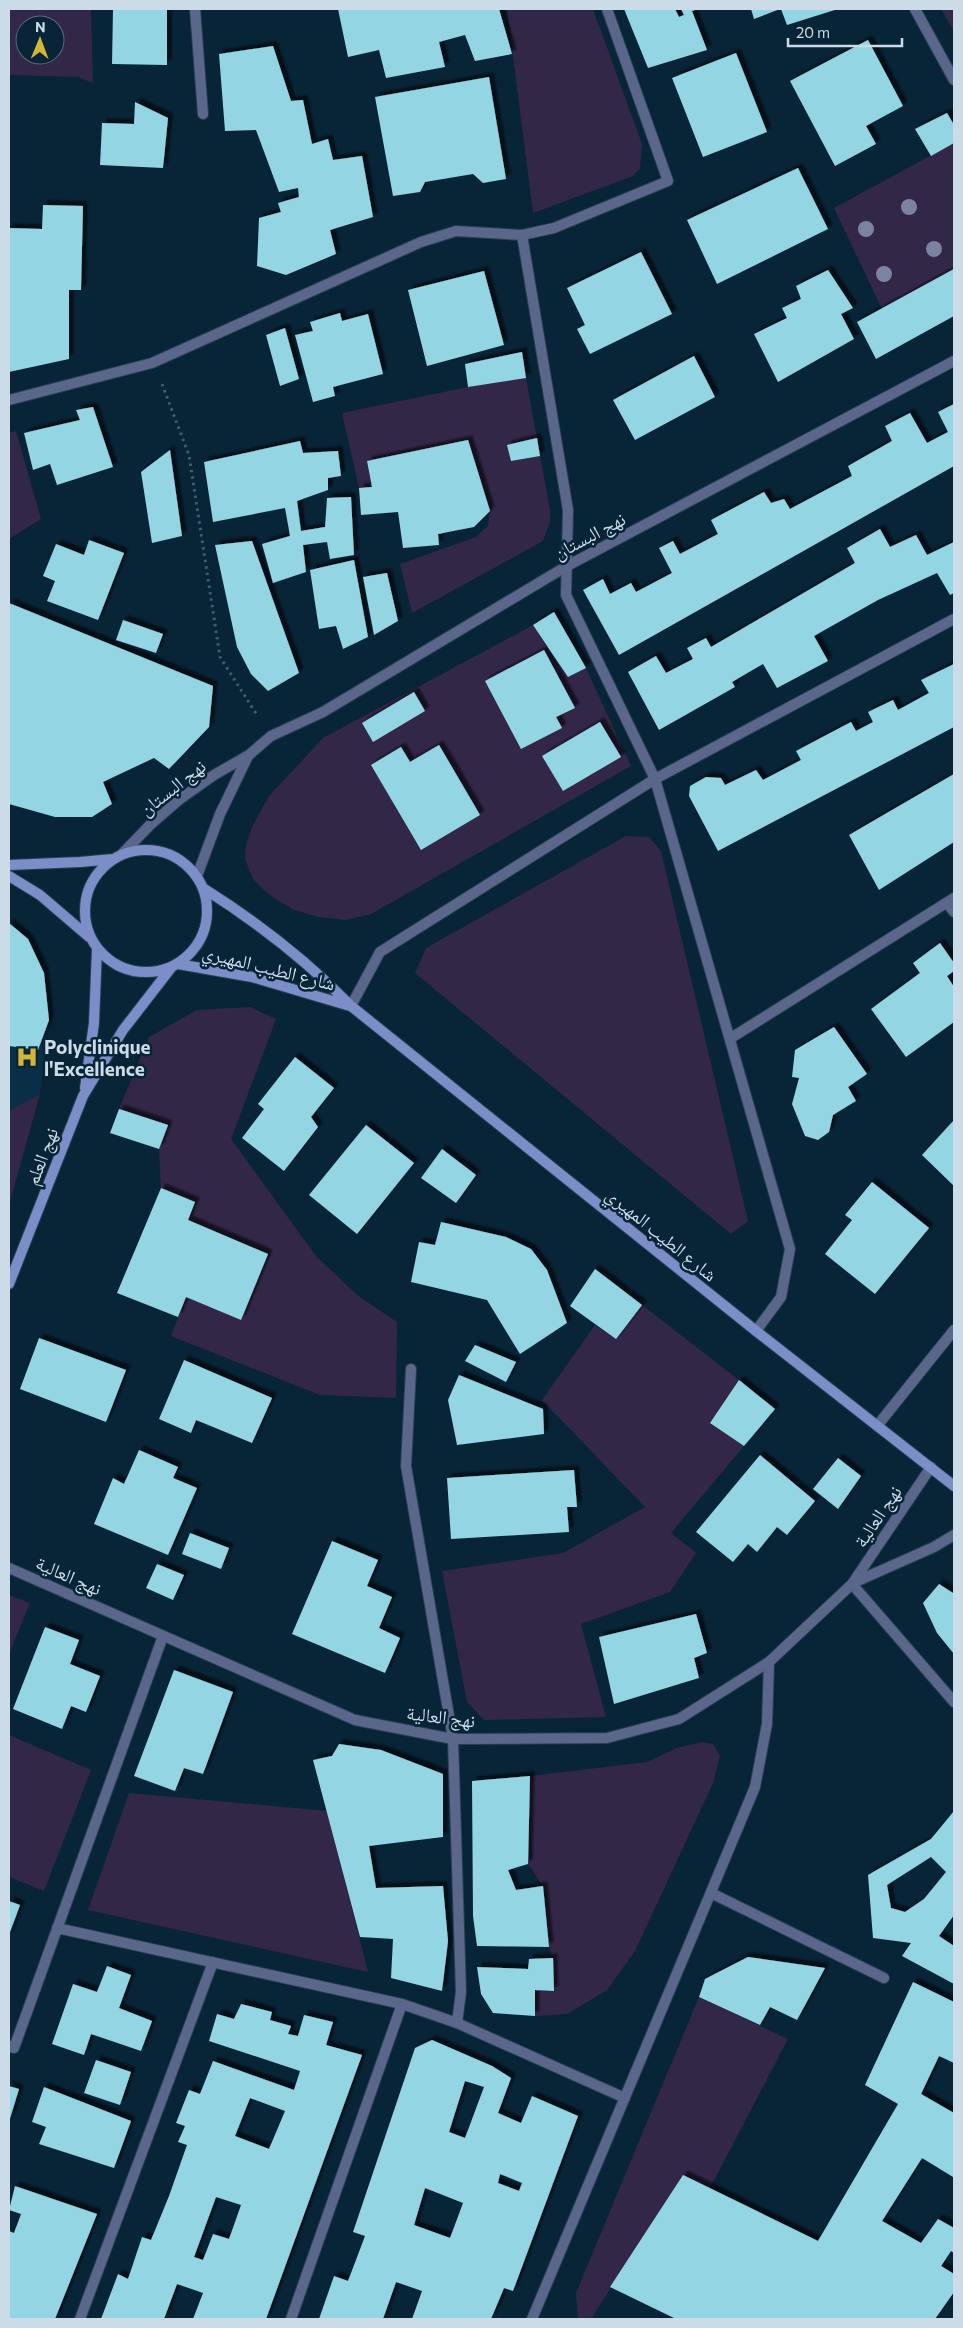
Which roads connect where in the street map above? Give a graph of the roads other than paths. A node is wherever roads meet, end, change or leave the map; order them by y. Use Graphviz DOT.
graph roads {
  1 [pos="194,9"];
  2 [pos="607,9"];
  3 [pos="915,9"];
  4 [pos="954,80"];
  5 [pos="203,114"];
  6 [pos="522,235"];
  7 [pos="954,361"];
  8 [pos="9,400"];
  9 [pos="567,566"];
  10 [pos="954,619"];
  11 [pos="249,755"];
  12 [pos="655,779"];
  13 [pos="118,856"];
  14 [pos="9,865"];
  15 [pos="9,876"];
  16 [pos="197,876"];
  17 [pos="203,888"];
  18 [pos="950,900"];
  19 [pos="954,912"];
  20 [pos="90,938"];
  21 [pos="98,949"];
  22 [pos="174,966"];
  23 [pos="350,1006"];
  24 [pos="730,1038"];
  25 [pos="83,1096"];
  26 [pos="13,1262"];
  27 [pos="9,1284"];
  28 [pos="954,1330"];
  29 [pos="756,1331"];
  30 [pos="411,1369"];
  31 [pos="877,1426"];
  32 [pos="931,1467"];
  33 [pos="954,1486"];
  34 [pos="954,1535"];
  35 [pos="9,1568"];
  36 [pos="852,1584"];
  37 [pos="163,1636"];
  38 [pos="769,1662"];
  39 [pos="954,1702"];
  40 [pos="453,1739"];
  41 [pos="711,1893"];
  42 [pos="57,1928"];
  43 [pos="212,1962"];
  44 [pos="884,1978"];
  45 [pos="402,2004"];
  46 [pos="457,2023"];
  47 [pos="9,2046"];
  48 [pos="626,2098"];
  49 [pos="80,2319"];
  50 [pos="291,2319"];
  51 [pos="532,2319"];
  1 -- 5 [label="street"];
  2 -- 6 [label="street"];
  3 -- 4 [label="street"];
  6 -- 8 [label="street"];
  6 -- 9 [label="street"];
  7 -- 9 [label="street, نهج البستان"];
  9 -- 11 [label="street, نهج البستان"];
  9 -- 12 [label="street"];
  10 -- 12 [label="street"];
  11 -- 13 [label="street, نهج البستان"];
  11 -- 16 [label="street, نهج البستان"];
  12 -- 23 [label="street"];
  12 -- 24 [label="street"];
  13 -- 14 [label="street"];
  13 -- 16 [label="street"];
  13 -- 20 [label="street"];
  15 -- 20 [label="street"];
  16 -- 17 [label="street"];
  17 -- 22 [label="street"];
  17 -- 23 [label="street, شارع الطيب المهيري"];
  18 -- 19 [label="street"];
  18 -- 24 [label="street"];
  20 -- 21 [label="street"];
  21 -- 22 [label="street"];
  21 -- 25 [label="street, نهج العلم"];
  22 -- 23 [label="street, شارع الطيب المهيري"];
  22 -- 25 [label="street, نهج العلم"];
  23 -- 29 [label="street, شارع الطيب المهيري"];
  24 -- 29 [label="street"];
  25 -- 26 [label="street, نهج العلم"];
  26 -- 27 [label="street, نهج العلم"];
  28 -- 31 [label="street"];
  29 -- 31 [label="street, شارع الطيب المهيري"];
  30 -- 40 [label="street"];
  31 -- 32 [label="street, شارع الطيب المهيري"];
  32 -- 33 [label="street, شارع الطيب المهيري"];
  32 -- 36 [label="street, نهج العالية"];
  34 -- 36 [label="street, نهج العالية"];
  35 -- 37 [label="street, نهج العالية"];
  36 -- 38 [label="street, نهج العالية"];
  36 -- 39 [label="street"];
  37 -- 40 [label="street, نهج العالية"];
  37 -- 42 [label="street"];
  38 -- 40 [label="street, نهج العالية"];
  38 -- 41 [label="street"];
  40 -- 46 [label="street"];
  41 -- 44 [label="street"];
  41 -- 48 [label="street"];
  42 -- 43 [label="street"];
  42 -- 47 [label="street"];
  43 -- 45 [label="street"];
  43 -- 49 [label="street"];
  45 -- 46 [label="street"];
  45 -- 50 [label="street"];
  46 -- 48 [label="street"];
  48 -- 51 [label="street"];
}
